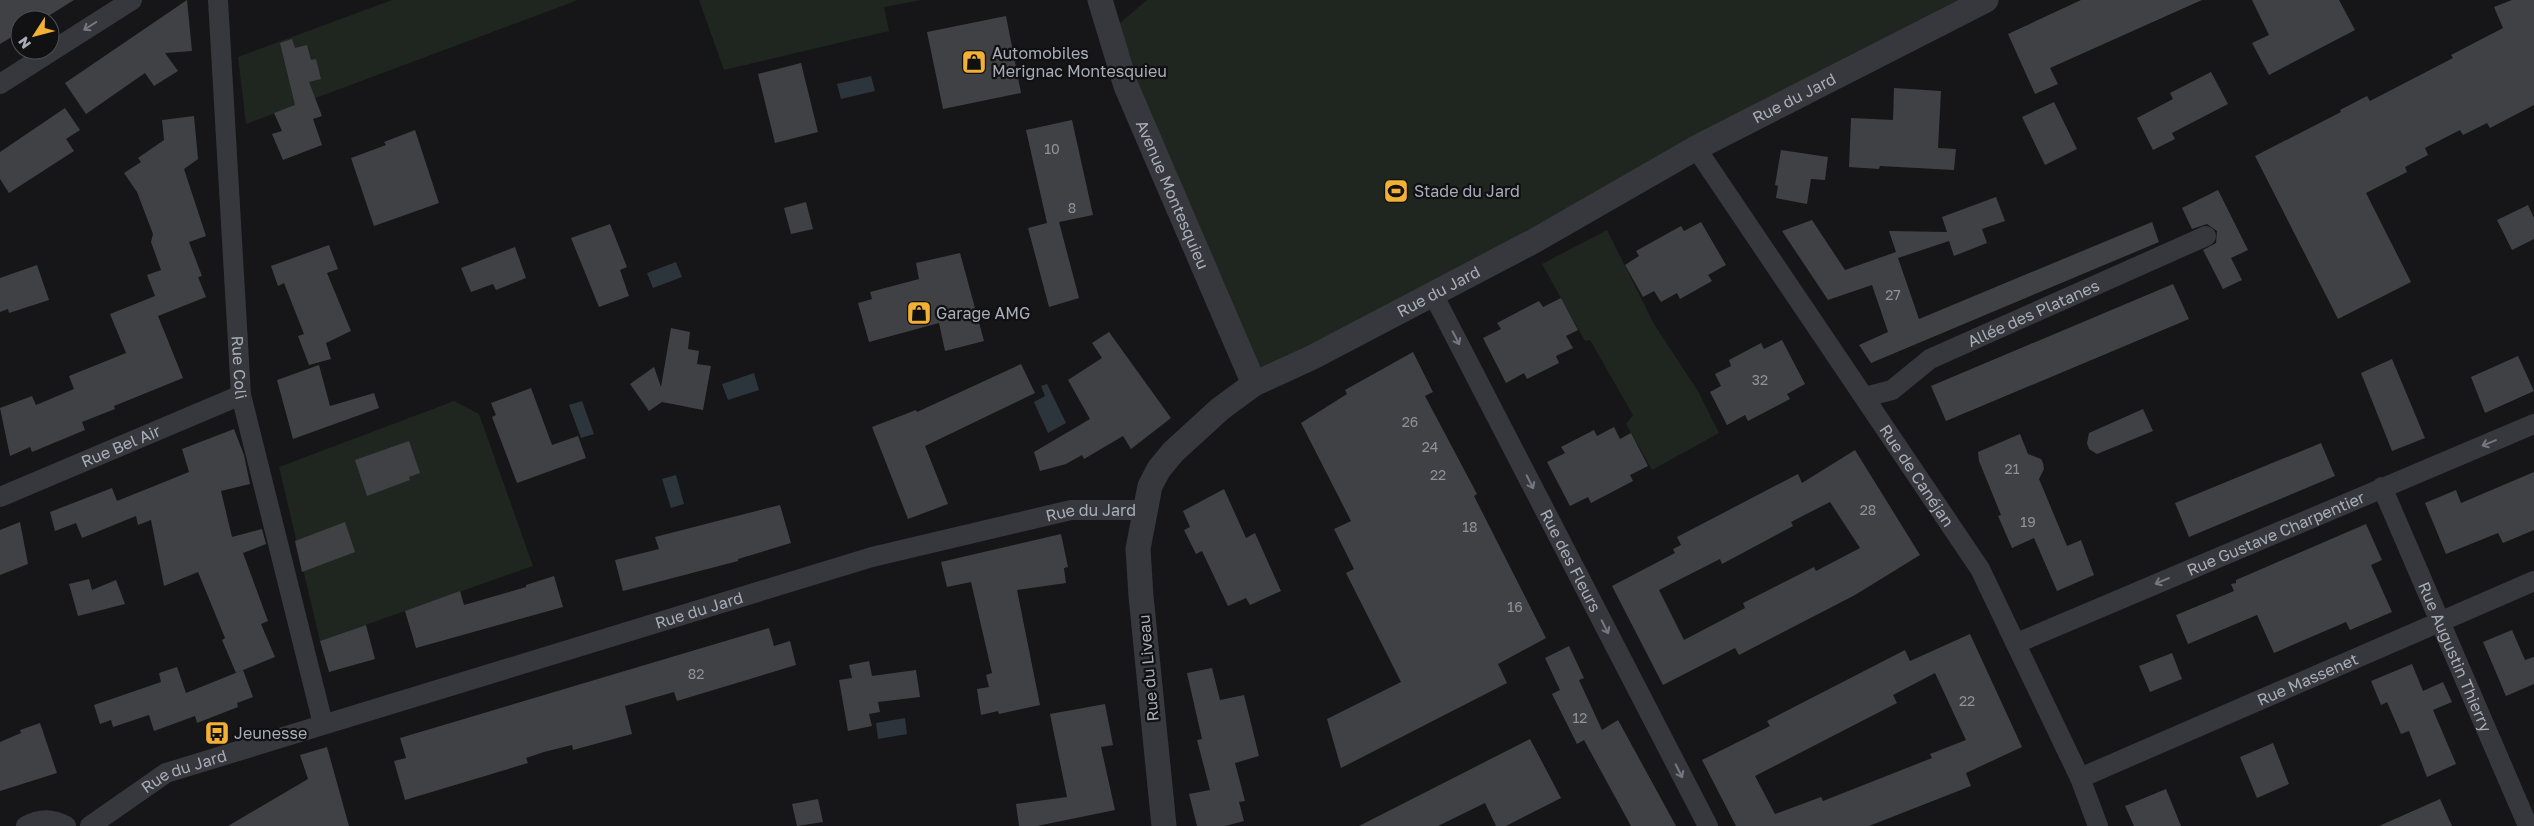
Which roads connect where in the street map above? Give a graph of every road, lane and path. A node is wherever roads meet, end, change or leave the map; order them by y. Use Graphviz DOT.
graph roads {
  1 [pos="132,0"];
  2 [pos="218,0"];
  3 [pos="1100,0"];
  4 [pos="1986,0"];
  5 [pos="0,84"];
  6 [pos="1696,148"];
  7 [pos="2206,236"];
  8 [pos="1433,294"];
  9 [pos="1254,384"];
  10 [pos="241,395"];
  11 [pos="1865,398"];
  12 [pos="2534,424"];
  13 [pos="2382,487"];
  14 [pos="0,497"];
  15 [pos="1146,510"];
  16 [pos="2534,581"];
  17 [pos="2439,622"];
  18 [pos="2017,643"];
  19 [pos="323,724"];
  20 [pos="2080,778"];
  21 [pos="26,826"];
  22 [pos="66,826"];
  23 [pos="90,826"];
  24 [pos="1164,826"];
  25 [pos="1708,826"];
  26 [pos="2098,826"];
  27 [pos="2528,826"];
  1 -- 5 [label="street, one-way"];
  2 -- 10 [label="street, Rue Coli"];
  3 -- 9 [label="street, Avenue Montesquieu"];
  4 -- 6 [label="street, Rue du Jard"];
  6 -- 8 [label="street, Rue du Jard"];
  6 -- 11 [label="street, Rue de Canéjan"];
  7 -- 11 [label="street, Allée des Platanes"];
  8 -- 9 [label="street, Rue du Jard"];
  8 -- 25 [label="street, Rue des Fleurs, one-way"];
  9 -- 15 [label="street, Rue du Jard"];
  10 -- 14 [label="street, Rue Bel Air"];
  10 -- 19 [label="street, Rue Coli"];
  11 -- 18 [label="street, Rue de Canéjan"];
  12 -- 13 [label="street, Rue Gustave Charpentier, one-way"];
  13 -- 17 [label="street, Rue Augustin Thierry"];
  13 -- 18 [label="street, Rue Gustave Charpentier, one-way"];
  15 -- 19 [label="street, Rue du Jard"];
  15 -- 24 [label="street, Rue du Liveau"];
  16 -- 17 [label="street, Rue Massenet"];
  17 -- 20 [label="street, Rue Massenet"];
  17 -- 27 [label="street, Rue Augustin Thierry"];
  18 -- 20 [label="street, Rue de Canéjan"];
  19 -- 23 [label="street, Rue du Jard"];
  20 -- 26 [label="street, Rue de Canéjan"];
  21 -- 22 [label="street"];
}
